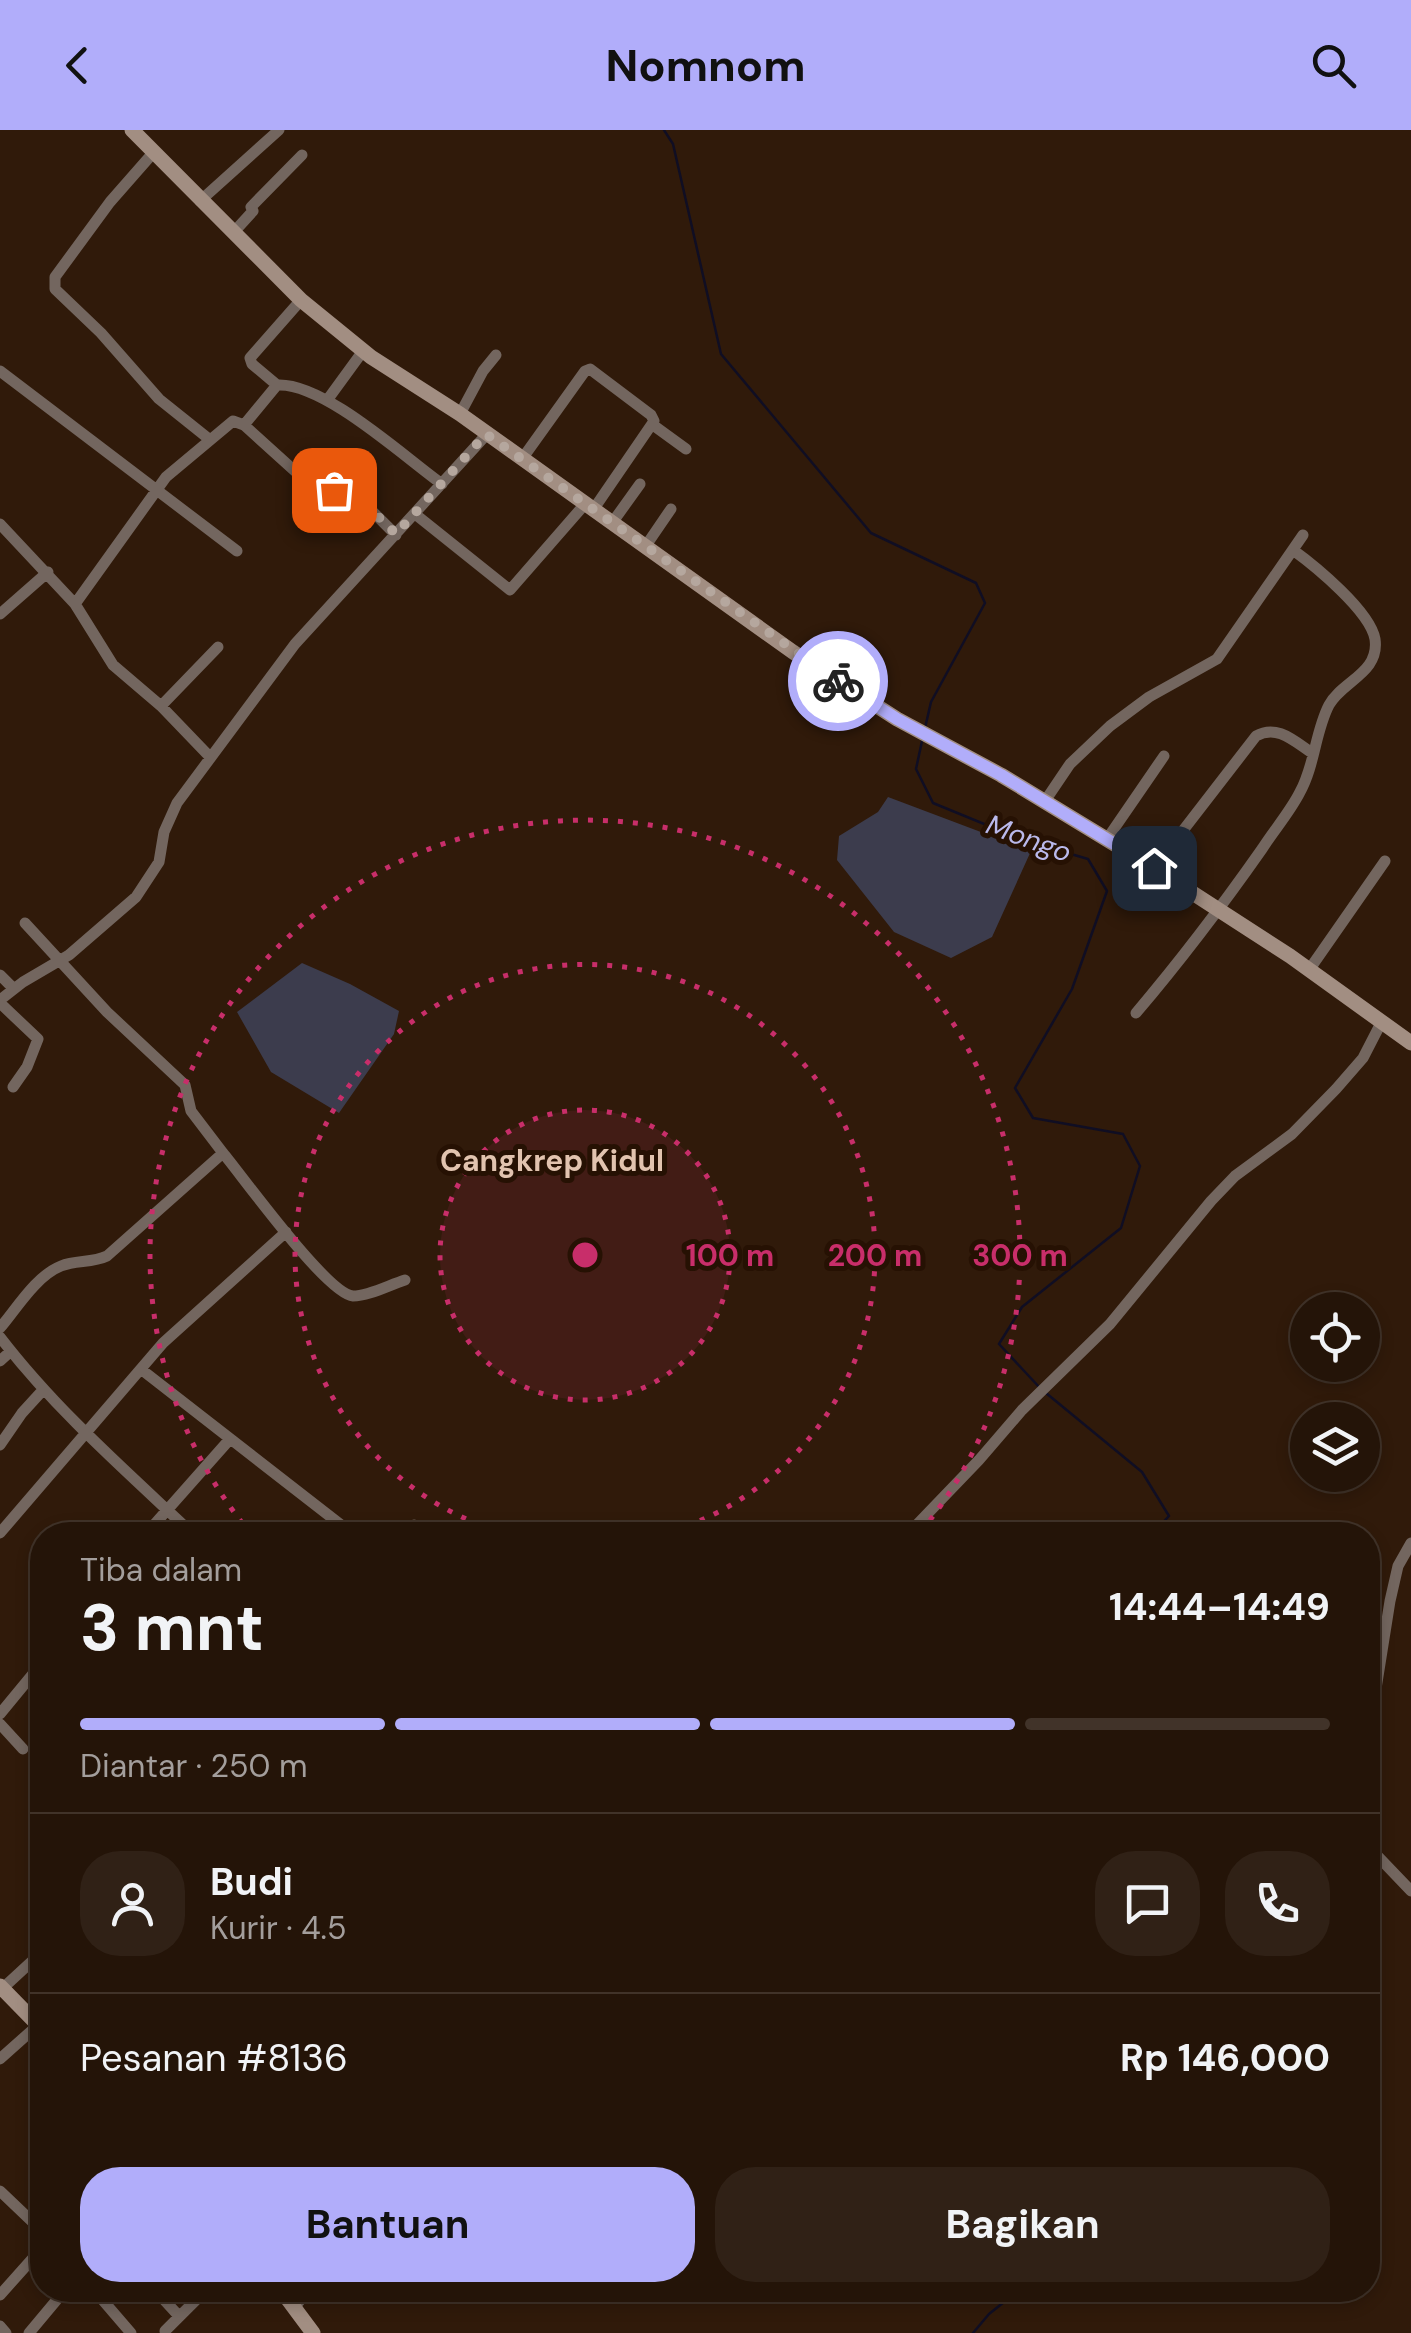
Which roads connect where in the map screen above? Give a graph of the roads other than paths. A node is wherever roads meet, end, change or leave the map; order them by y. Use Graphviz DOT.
graph roads {
  1 [pos="279,130"];
  2 [pos="133,131"];
  3 [pos="154,153"];
  4 [pos="302,154"];
  5 [pos="200,201"];
  6 [pos="233,232"];
  7 [pos="302,300"];
  8 [pos="363,351"];
  9 [pos="496,355"];
  10 [pos="0,371"];
  11 [pos="277,384"];
  12 [pos="328,399"];
  13 [pos="460,414"];
  14 [pos="244,424"];
  15 [pos="652,425"];
  16 [pos="486,434"];
  17 [pos="208,439"];
  18 [pos="686,449"];
  19 [pos="522,459"];
  20 [pos="442,484"];
  21 [pos="640,484"];
  22 [pos="157,489"];
  23 [pos="589,507"];
  24 [pos="671,509"];
  25 [pos="415,514"];
  26 [pos="612,523"];
  27 [pos="0,524"];
  28 [pos="396,534"];
  29 [pos="1303,536"];
  30 [pos="645,546"];
  31 [pos="1293,550"];
  32 [pos="237,551"];
  33 [pos="48,572"];
  34 [pos="75,604"];
  35 [pos="0,614"];
  36 [pos="218,647"];
  37 [pos="161,706"];
  38 [pos="1312,753"];
  39 [pos="1164,756"];
  40 [pos="210,757"];
  41 [pos="1044,800"];
  42 [pos="1108,839"];
  43 [pos="1385,861"];
  44 [pos="1154,868"];
  45 [pos="1220,910"];
  46 [pos="25,923"];
  47 [pos="59,963"];
  48 [pos="1309,970"];
  49 [pos="0,975"];
  50 [pos="13,988"];
  51 [pos="0,1002"];
  52 [pos="1136,1013"];
  53 [pos="1381,1023"];
  54 [pos="1411,1043"];
  55 [pos="13,1087"];
  56 [pos="222,1153"];
  57 [pos="286,1232"];
  58 [pos="405,1280"];
  59 [pos="0,1328"];
  60 [pos="0,1336"];
  61 [pos="11,1351"];
  62 [pos="0,1362"];
  63 [pos="142,1370"];
  64 [pos="44,1390"];
  65 [pos="86,1434"];
  66 [pos="230,1439"];
  67 [pos="0,1445"];
  68 [pos="167,1510"];
  69 [pos="156,1522"];
  70 [pos="180,1522"];
  71 [pos="337,1522"];
  72 [pos="920,1522"];
  73 [pos="0,1533"];
  74 [pos="1411,1544"];
  75 [pos="1380,1664"];
  76 [pos="30,1678"];
  77 [pos="0,1714"];
  78 [pos="0,1724"];
  79 [pos="23,1749"];
  80 [pos="1380,1859"];
  81 [pos="1411,1892"];
  82 [pos="30,1962"];
  83 [pos="1,1987"];
  84 [pos="30,2017"];
  85 [pos="30,2035"];
  86 [pos="0,2059"];
  87 [pos="2,2195"];
  88 [pos="30,2220"];
  89 [pos="30,2261"];
  90 [pos="0,2295"];
  91 [pos="55,2302"];
  92 [pos="104,2302"];
  93 [pos="168,2302"];
  94 [pos="193,2302"];
  95 [pos="290,2302"];
  96 [pos="299,2302"];
  97 [pos="294,2308"];
  98 [pos="178,2316"];
  99 [pos="0,2326"];
  100 [pos="165,2331"];
  101 [pos="6,2333"];
  102 [pos="29,2333"];
  103 [pos="131,2333"];
  104 [pos="314,2333"];
  1 -- 5 [label="street"];
  2 -- 3 [label="main road"];
  3 -- 5 [label="main road"];
  3 -- 17 [label="street"];
  4 -- 6 [label="street"];
  5 -- 6 [label="main road"];
  6 -- 7 [label="main road"];
  7 -- 8 [label="main road"];
  7 -- 11 [label="street"];
  8 -- 12 [label="street"];
  8 -- 13 [label="main road"];
  9 -- 13 [label="street"];
  10 -- 22 [label="street"];
  11 -- 12 [label="street"];
  11 -- 14 [label="street"];
  12 -- 20 [label="street"];
  13 -- 16 [label="main road"];
  14 -- 17 [label="street"];
  14 -- 28 [label="street"];
  15 -- 18 [label="street"];
  15 -- 19 [label="street"];
  15 -- 23 [label="street"];
  16 -- 19 [label="main road"];
  16 -- 20 [label="street"];
  17 -- 22 [label="street"];
  19 -- 23 [label="main road"];
  20 -- 25 [label="street"];
  21 -- 26 [label="street"];
  22 -- 32 [label="street"];
  22 -- 34 [label="street"];
  23 -- 25 [label="street"];
  23 -- 26 [label="main road"];
  24 -- 30 [label="street"];
  25 -- 28 [label="street"];
  26 -- 30 [label="main road"];
  27 -- 33 [label="street"];
  28 -- 40 [label="street"];
  29 -- 31 [label="street"];
  30 -- 41 [label="main road"];
  31 -- 38 [label="street"];
  31 -- 41 [label="street"];
  33 -- 34 [label="street"];
  33 -- 35 [label="street"];
  34 -- 37 [label="street"];
  36 -- 37 [label="street"];
  37 -- 40 [label="street"];
  38 -- 44 [label="street"];
  38 -- 45 [label="street"];
  39 -- 42 [label="street"];
  40 -- 47 [label="street"];
  41 -- 42 [label="main road"];
  42 -- 44 [label="main road"];
  43 -- 48 [label="street"];
  44 -- 45 [label="main road"];
  45 -- 48 [label="main road"];
  45 -- 52 [label="street"];
  46 -- 47 [label="street"];
  47 -- 50 [label="street"];
  47 -- 56 [label="street"];
  48 -- 53 [label="main road"];
  49 -- 50 [label="street"];
  50 -- 51 [label="street"];
  51 -- 55 [label="street"];
  53 -- 54 [label="main road"];
  53 -- 72 [label="street"];
  56 -- 57 [label="street"];
  56 -- 59 [label="street"];
  57 -- 58 [label="street"];
  57 -- 63 [label="street"];
  60 -- 61 [label="street"];
  61 -- 62 [label="street"];
  61 -- 64 [label="street"];
  63 -- 65 [label="street"];
  63 -- 66 [label="street"];
  64 -- 65 [label="street"];
  64 -- 67 [label="street"];
  65 -- 68 [label="street"];
  65 -- 73 [label="street"];
  66 -- 68 [label="street"];
  66 -- 71 [label="street"];
  68 -- 69 [label="street"];
  68 -- 70 [label="street"];
  74 -- 75 [label="street"];
  76 -- 77 [label="street"];
  78 -- 79 [label="street"];
  80 -- 81 [label="street"];
  82 -- 83 [label="street"];
  83 -- 84 [label="main road"];
  85 -- 86 [label="street"];
  87 -- 88 [label="street"];
  89 -- 90 [label="street"];
  91 -- 102 [label="street"];
  92 -- 103 [label="street"];
  93 -- 98 [label="street"];
  94 -- 98 [label="street"];
  95 -- 97 [label="main road"];
  96 -- 97 [label="street"];
  97 -- 104 [label="main road"];
  98 -- 100 [label="street"];
  99 -- 101 [label="street"];
}
